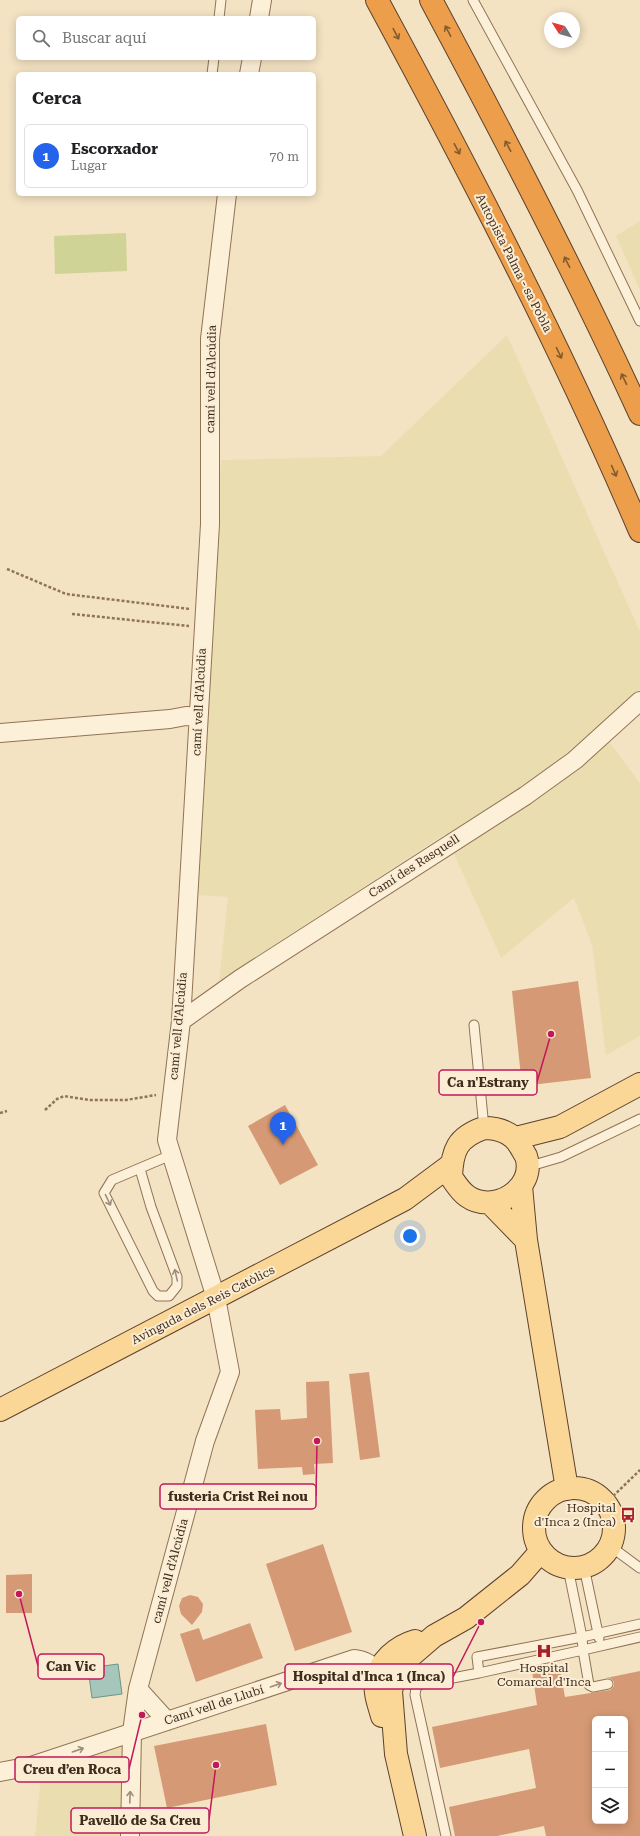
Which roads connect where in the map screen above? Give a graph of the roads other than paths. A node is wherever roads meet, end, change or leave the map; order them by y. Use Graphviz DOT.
graph roads {
  1 [pos="220,0"];
  2 [pos="262,0"];
  3 [pos="377,0"];
  4 [pos="431,0"];
  5 [pos="473,0"];
  6 [pos="219,16"];
  7 [pos="259,16"];
  8 [pos="214,60"];
  9 [pos="252,60"];
  10 [pos="212,72"];
  11 [pos="249,72"];
  12 [pos="227,196"];
  13 [pos="640,321"];
  14 [pos="640,414"];
  15 [pos="640,531"];
  16 [pos="640,701"];
  17 [pos="198,717"];
  18 [pos="0,733"];
  19 [pos="181,1021"];
  20 [pos="474,1025"];
  21 [pos="640,1084"];
  22 [pos="640,1119"];
  23 [pos="484,1128"];
  24 [pos="170,1155"];
  25 [pos="522,1162"];
  26 [pos="452,1164"];
  27 [pos="140,1169"];
  28 [pos="459,1188"];
  29 [pos="411,1195"];
  30 [pos="490,1203"];
  31 [pos="526,1240"];
  32 [pos="216,1298"];
  33 [pos="0,1410"];
  34 [pos="567,1489"];
  35 [pos="610,1546"];
  36 [pos="540,1550"];
  37 [pos="576,1568"];
  38 [pos="640,1568"];
  39 [pos="640,1624"];
  40 [pos="598,1633"];
  41 [pos="434,1636"];
  42 [pos="582,1636"];
  43 [pos="640,1637"];
  44 [pos="601,1646"];
  45 [pos="583,1650"];
  46 [pos="378,1672"];
  47 [pos="479,1673"];
  48 [pos="608,1684"];
  49 [pos="138,1689"];
  50 [pos="167,1721"];
  51 [pos="132,1732"];
  52 [pos="396,1754"];
  53 [pos="0,1772"];
  54 [pos="130,1836"];
  55 [pos="415,1836"];
  56 [pos="446,1836"];
  1 -- 6 [label="lane"];
  2 -- 7 [label="street"];
  3 -- 15 [label="highway, Autopista Palma - sa Pobla, one-way"];
  14 -- 4 [label="highway, one-way"];
  5 -- 13 [label="lane"];
  8 -- 10 [label="lane"];
  9 -- 11 [label="street"];
  12 -- 17 [label="street, camí vell d'Alcúdia"];
  16 -- 19 [label="street, Camí des Rasquell"];
  17 -- 18 [label="street"];
  17 -- 19 [label="street, camí vell d'Alcúdia"];
  19 -- 24 [label="street, camí vell d'Alcúdia"];
  20 -- 23 [label="lane"];
  21 -- 25 [label="main road"];
  22 -- 25 [label="lane"];
  23 -- 25 [label="main road"];
  23 -- 26 [label="main road"];
  24 -- 27 [label="lane"];
  24 -- 32 [label="street, camí vell d'Alcúdia"];
  25 -- 30 [label="main road"];
  25 -- 31 [label="main road"];
  26 -- 28 [label="main road"];
  26 -- 29 [label="main road"];
  27 -- 27 [label="lane, one-way"];
  28 -- 29 [label="main road"];
  28 -- 30 [label="main road"];
  29 -- 32 [label="main road, Avinguda dels Reis Catòlics"];
  30 -- 31 [label="main road"];
  31 -- 34 [label="main road"];
  32 -- 33 [label="main road, Avinguda dels Reis Catòlics"];
  32 -- 49 [label="street, camí vell d'Alcúdia"];
  34 -- 35 [label="main road"];
  34 -- 36 [label="main road"];
  35 -- 37 [label="main road"];
  35 -- 38 [label="lane"];
  36 -- 37 [label="main road"];
  36 -- 41 [label="main road"];
  37 -- 40 [label="lane"];
  37 -- 42 [label="lane"];
  39 -- 40 [label="lane"];
  40 -- 42 [label="lane"];
  40 -- 44 [label="lane"];
  41 -- 46 [label="main road"];
  41 -- 52 [label="main road"];
  42 -- 45 [label="lane"];
  42 -- 47 [label="lane"];
  43 -- 44 [label="lane"];
  44 -- 45 [label="lane"];
  45 -- 47 [label="lane"];
  45 -- 48 [label="lane"];
  50 -- 46 [label="street, Camí vell de Llubí, one-way"];
  46 -- 52 [label="main road"];
  47 -- 56 [label="lane"];
  49 -- 50 [label="street"];
  49 -- 51 [label="street, camí vell d'Alcúdia"];
  50 -- 51 [label="street, Camí vell de Llubí"];
  53 -- 51 [label="street, Camí vell de Llubí, one-way"];
  54 -- 51 [label="street, camí vell d'Alcúdia, one-way"];
  52 -- 55 [label="main road"];
}
